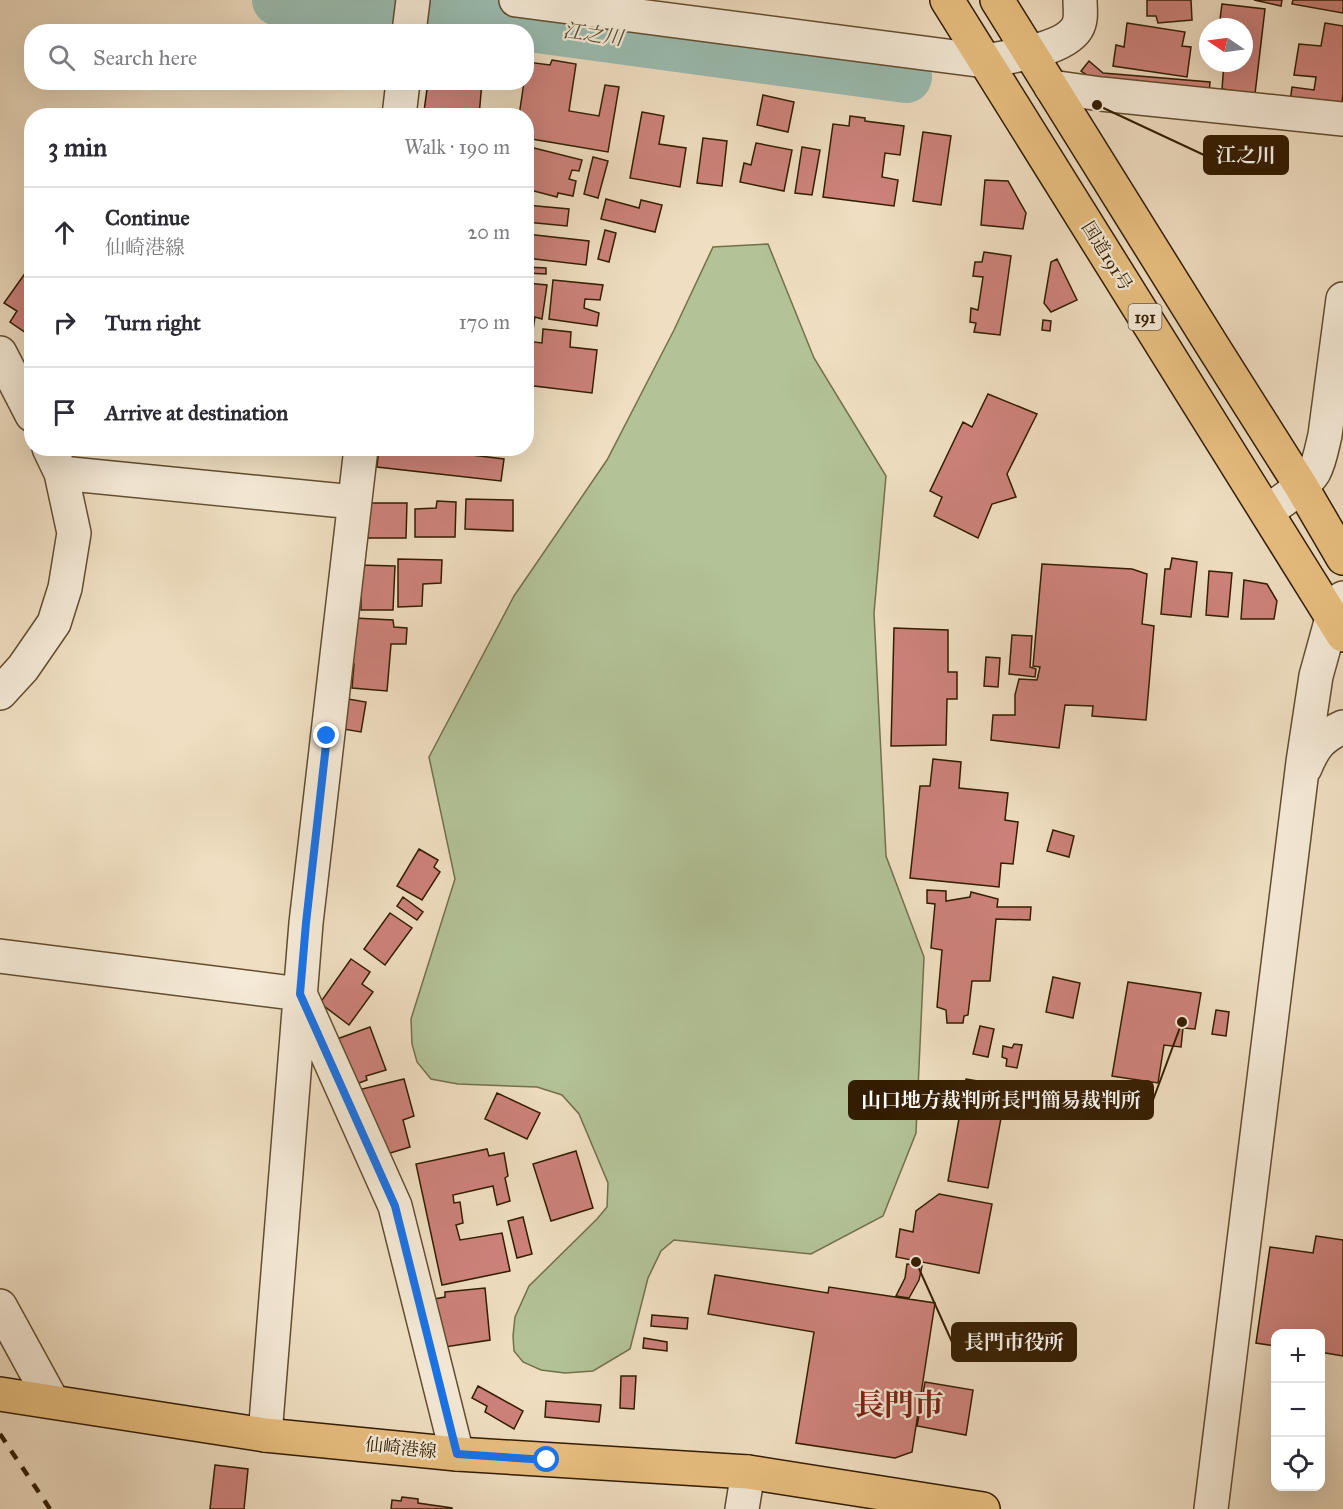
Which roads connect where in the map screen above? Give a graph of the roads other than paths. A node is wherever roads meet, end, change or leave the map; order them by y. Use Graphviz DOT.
graph roads {
  1 [pos="413,0"];
  2 [pos="516,0"];
  3 [pos="947,0"];
  4 [pos="997,0"];
  5 [pos="1080,0"];
  6 [pos="410,24"];
  7 [pos="1030,53"];
  8 [pos="985,61"];
  9 [pos="1051,87"];
  10 [pos="402,90"];
  11 [pos="400,108"];
  12 [pos="1343,118"];
  13 [pos="1343,299"];
  14 [pos="0,354"];
  15 [pos="24,400"];
  16 [pos="360,456"];
  17 [pos="55,461"];
  18 [pos="1301,486"];
  19 [pos="354,502"];
  20 [pos="1267,512"];
  21 [pos="1343,558"];
  22 [pos="1339,617"];
  23 [pos="0,693"];
  24 [pos="1343,727"];
  25 [pos="1300,780"];
  26 [pos="0,956"];
  27 [pos="300,994"];
  28 [pos="0,1306"];
  29 [pos="0,1394"];
  30 [pos="52,1401"];
  31 [pos="266,1435"];
  32 [pos="457,1454"];
  33 [pos="748,1472"];
  34 [pos="946,1506"];
  35 [pos="742,1509"];
  36 [pos="983,1509"];
  37 [pos="1210,1509"];
  1 -- 6 [label="street"];
  2 -- 8 [label="street"];
  3 -- 8 [label="main road, 国道191号 / 191"];
  4 -- 7 [label="main road, 191"];
  5 -- 7 [label="street"];
  7 -- 8 [label="street"];
  7 -- 9 [label="main road, 191"];
  8 -- 20 [label="main road, 国道191号 / 191"];
  9 -- 12 [label="street"];
  9 -- 18 [label="main road, 191"];
  10 -- 11 [label="street"];
  13 -- 18 [label="street"];
  14 -- 15 [label="street"];
  16 -- 19 [label="street"];
  17 -- 19 [label="street"];
  17 -- 23 [label="street"];
  18 -- 20 [label="street"];
  18 -- 21 [label="main road, 191"];
  19 -- 27 [label="street"];
  20 -- 22 [label="main road, 国道191号 / 191"];
  22 -- 25 [label="street"];
  24 -- 25 [label="street"];
  25 -- 37 [label="street"];
  26 -- 27 [label="street"];
  27 -- 31 [label="street"];
  27 -- 32 [label="street"];
  28 -- 30 [label="street"];
  29 -- 30 [label="main road, 仙崎港線"];
  30 -- 31 [label="main road, 仙崎港線"];
  31 -- 32 [label="main road, 仙崎港線"];
  32 -- 33 [label="main road, 仙崎港線"];
  33 -- 34 [label="main road, 仙崎港線"];
  33 -- 35 [label="street"];
  34 -- 36 [label="main road, 仙崎港線"];
}
